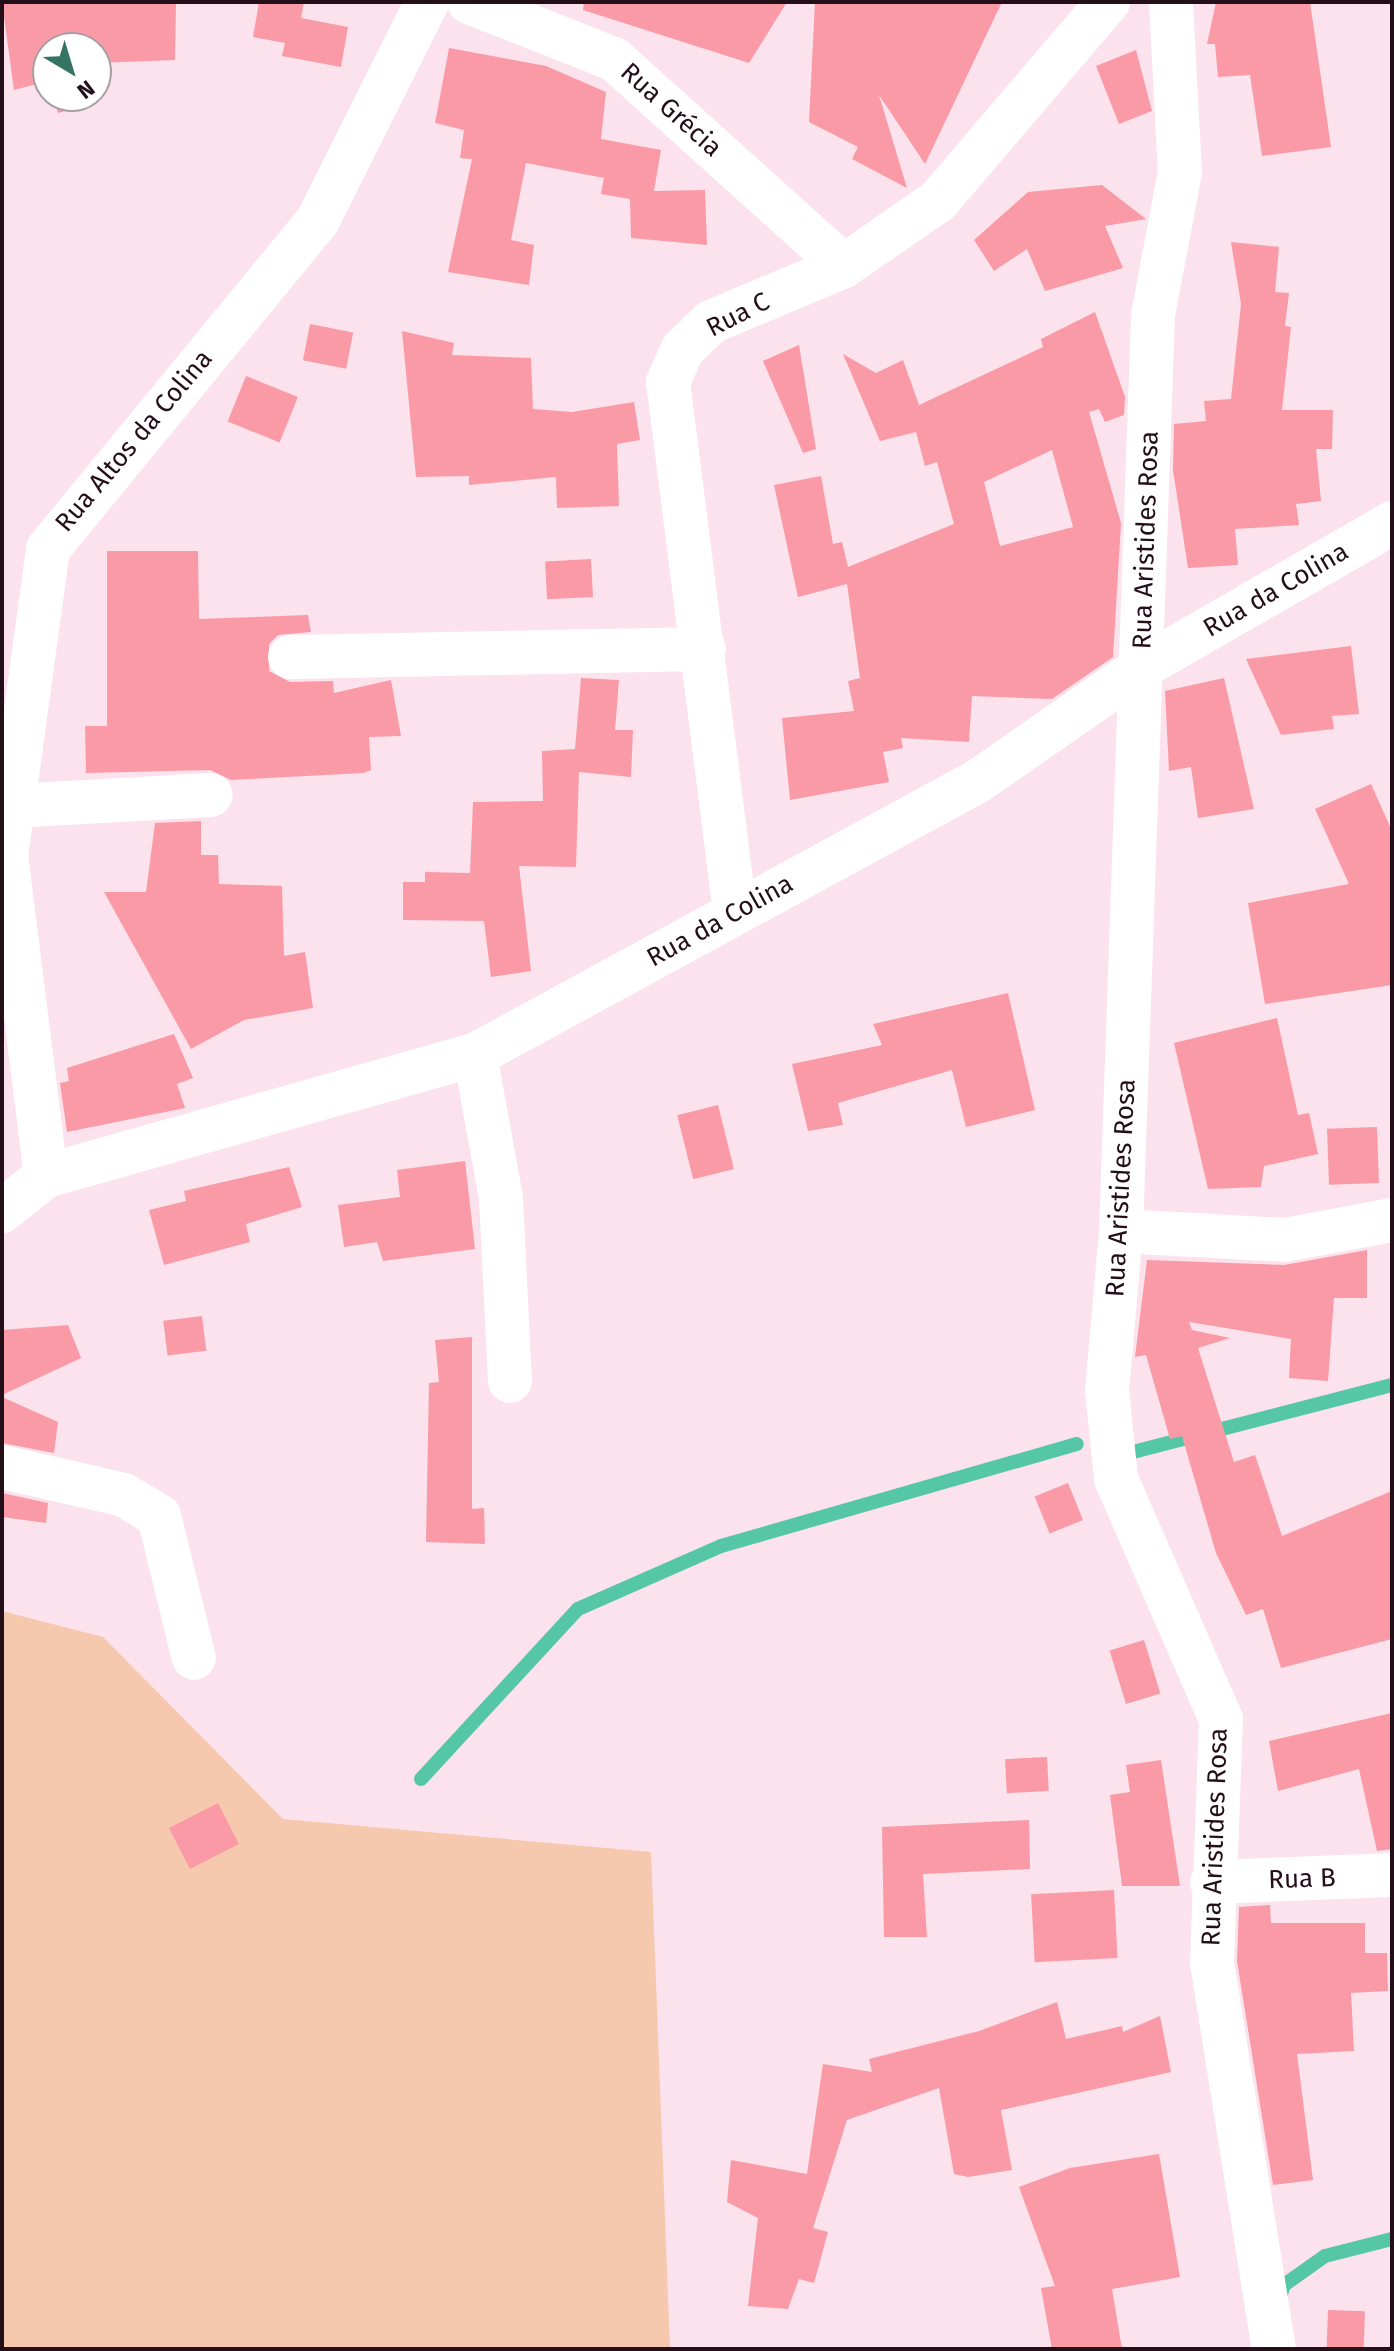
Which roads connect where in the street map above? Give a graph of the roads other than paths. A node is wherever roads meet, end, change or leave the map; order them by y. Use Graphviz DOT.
graph roads {
  1 [pos="427,2"];
  2 [pos="469,2"];
  3 [pos="1108,2"];
  4 [pos="1171,2"];
  5 [pos="844,266"];
  6 [pos="1392,523"];
  7 [pos="704,649"];
  8 [pos="290,657"];
  9 [pos="1142,667"];
  10 [pos="211,795"];
  11 [pos="13,806"];
  12 [pos="735,912"];
  13 [pos="475,1055"];
  14 [pos="46,1176"];
  15 [pos="2,1211"];
  16 [pos="1392,1220"];
  17 [pos="1121,1231"];
  18 [pos="510,1381"];
  19 [pos="2,1467"];
  20 [pos="194,1658"];
  21 [pos="1392,1875"];
  22 [pos="1212,1882"];
  23 [pos="1274,2349"];
  1 -- 11 [label="street, Rua Altos da Colina"];
  2 -- 5 [label="street, Rua Grécia"];
  3 -- 5 [label="street, Rua C"];
  4 -- 9 [label="street, Rua Aristides Rosa"];
  5 -- 7 [label="street, Rua C"];
  6 -- 9 [label="street, Rua da Colina"];
  7 -- 8 [label="street"];
  7 -- 12 [label="street, Rua C"];
  9 -- 12 [label="street, Rua da Colina"];
  9 -- 17 [label="street, Rua Aristides Rosa"];
  10 -- 11 [label="street"];
  11 -- 14 [label="street, Rua Altos da Colina"];
  12 -- 13 [label="street, Rua da Colina"];
  13 -- 14 [label="street, Rua da Colina"];
  13 -- 18 [label="street"];
  14 -- 15 [label="street, Rua da Colina"];
  16 -- 17 [label="street"];
  17 -- 22 [label="street, Rua Aristides Rosa"];
  19 -- 20 [label="street"];
  21 -- 22 [label="street, Rua B"];
  22 -- 23 [label="street, Rua Aristides Rosa"];
}
